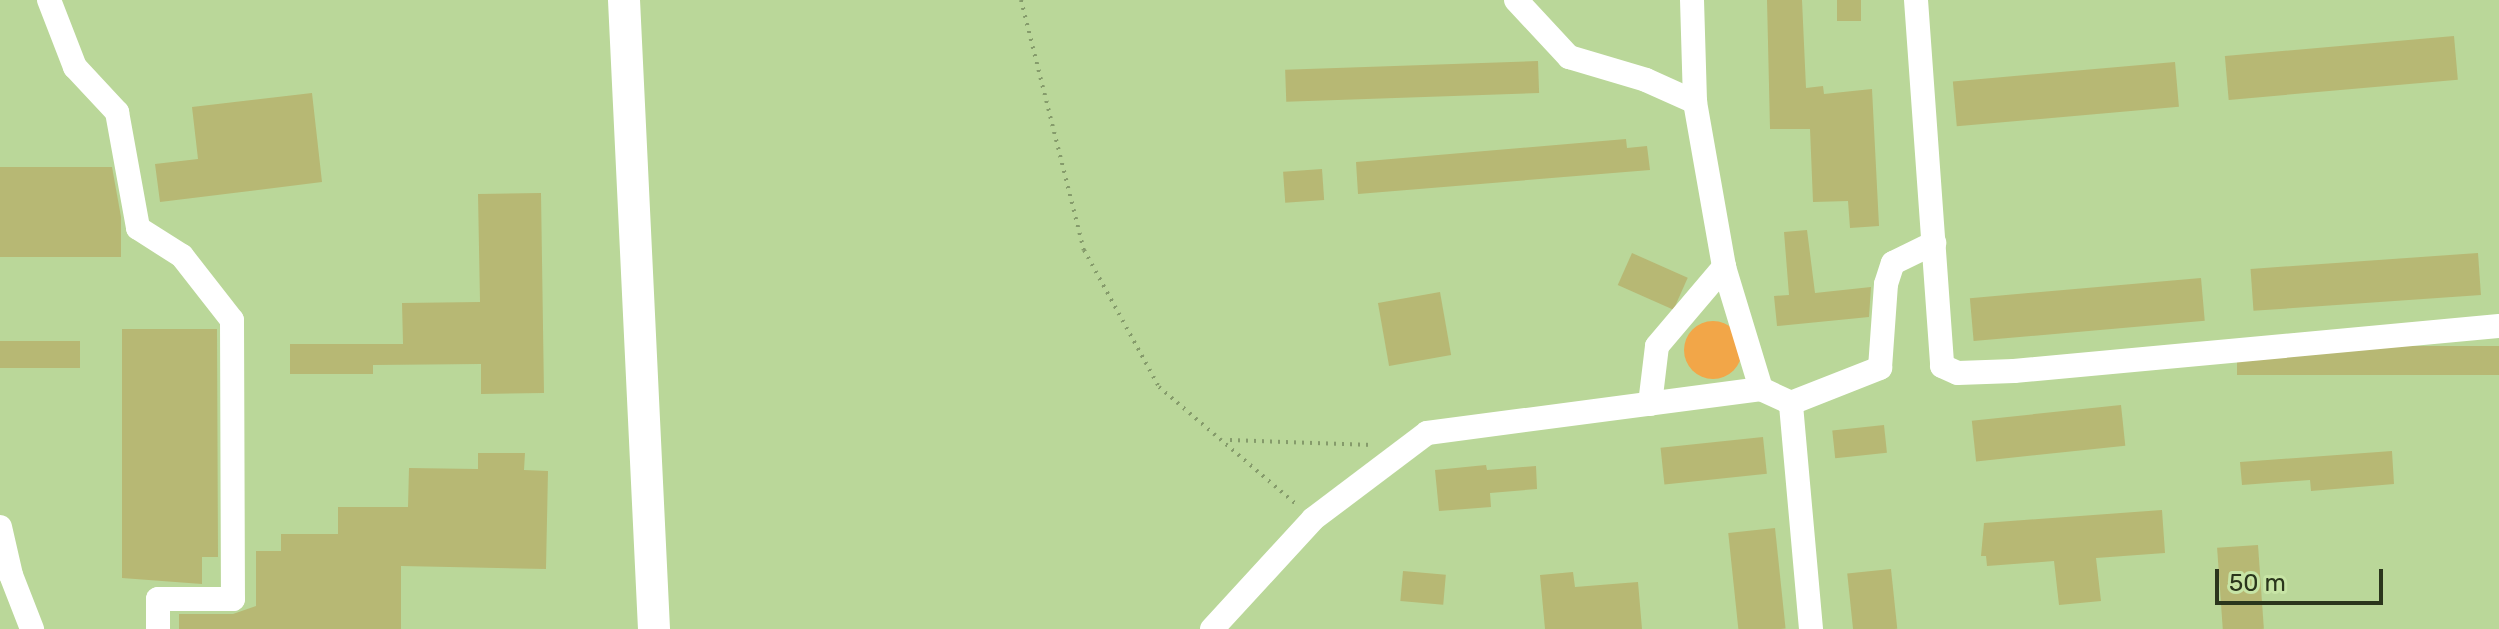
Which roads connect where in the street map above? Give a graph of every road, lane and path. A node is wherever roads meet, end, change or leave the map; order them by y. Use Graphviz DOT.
graph roads {
  1 [pos="49,0"];
  2 [pos="624,0"];
  3 [pos="1021,0"];
  4 [pos="1516,0"];
  5 [pos="1692,0"];
  6 [pos="1916,0"];
  7 [pos="1695,102"];
  8 [pos="1934,243"];
  9 [pos="1724,267"];
  10 [pos="2499,326"];
  11 [pos="1761,389"];
  12 [pos="1791,403"];
  13 [pos="1650,404"];
  14 [pos="1228,440"];
  15 [pos="1412,446"];
  16 [pos="1313,519"];
  17 [pos="0,527"];
  18 [pos="32,629"];
  19 [pos="158,629"];
  20 [pos="654,629"];
  21 [pos="1212,629"];
  22 [pos="1811,629"];
  1 -- 19 [label="lane"];
  2 -- 20 [label="main road"];
  3 -- 14 [label="path"];
  4 -- 7 [label="lane"];
  5 -- 7 [label="lane"];
  6 -- 8 [label="lane"];
  7 -- 9 [label="lane"];
  8 -- 10 [label="lane"];
  8 -- 12 [label="lane"];
  9 -- 11 [label="lane"];
  9 -- 13 [label="lane"];
  11 -- 12 [label="lane"];
  11 -- 13 [label="lane"];
  12 -- 22 [label="lane"];
  13 -- 15 [label="lane"];
  14 -- 15 [label="path"];
  14 -- 16 [label="path"];
  15 -- 16 [label="lane"];
  16 -- 21 [label="lane"];
  17 -- 18 [label="lane"];
}
